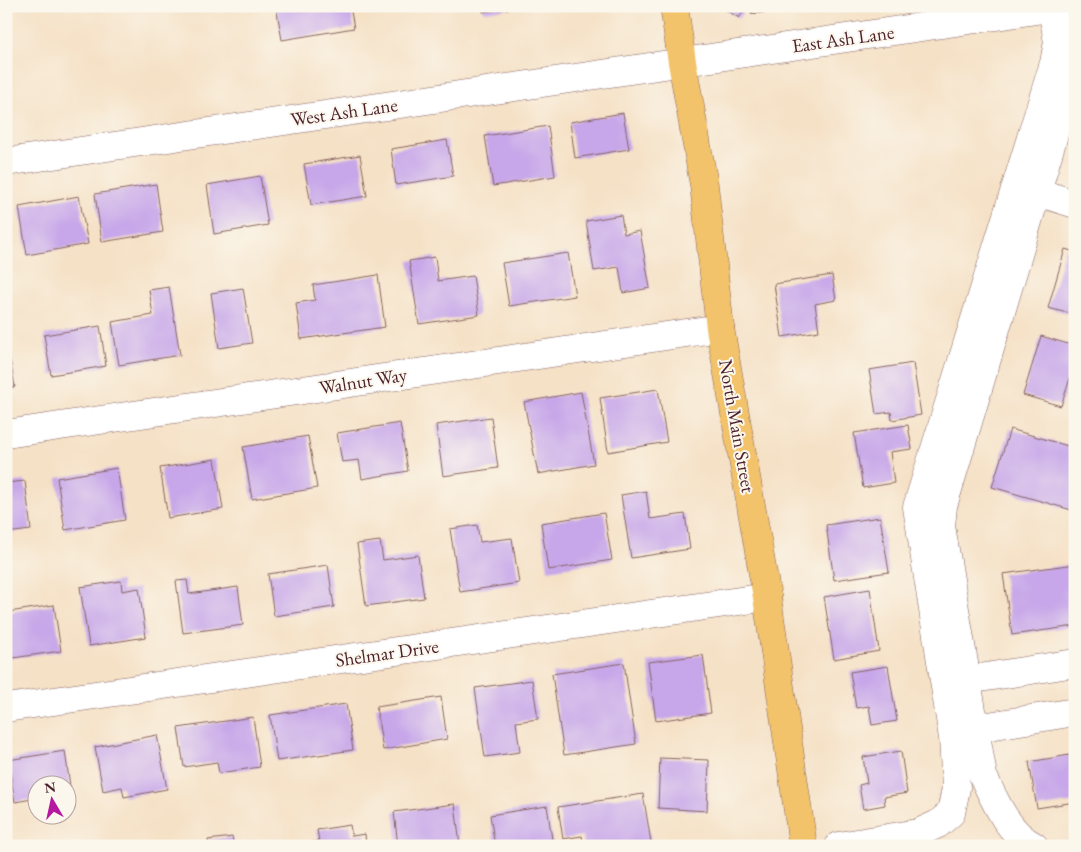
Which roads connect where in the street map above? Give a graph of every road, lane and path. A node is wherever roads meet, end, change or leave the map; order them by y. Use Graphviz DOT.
graph roads {
  1 [pos="674,6"];
  2 [pos="1057,7"];
  3 [pos="682,62"];
  4 [pos="1075,64"];
  5 [pos="1063,144"];
  6 [pos="6,162"];
  7 [pos="1037,192"];
  8 [pos="1075,204"];
  9 [pos="720,328"];
  10 [pos="6,434"];
  11 [pos="767,597"];
  12 [pos="1075,663"];
  13 [pos="968,680"];
  14 [pos="6,708"];
  15 [pos="1075,712"];
  16 [pos="976,728"];
  17 [pos="803,846"];
  18 [pos="839,846"];
  19 [pos="1034,846"];
  1 -- 3 [label="main road, North Main Street"];
  2 -- 3 [label="street, East Ash Lane"];
  2 -- 18 [label="street"];
  3 -- 6 [label="street, West Ash Lane"];
  3 -- 9 [label="main road, North Main Street"];
  4 -- 5 [label="street"];
  5 -- 7 [label="street"];
  7 -- 8 [label="street"];
  7 -- 13 [label="street"];
  9 -- 10 [label="street, Walnut Way"];
  9 -- 11 [label="main road, North Main Street"];
  11 -- 14 [label="street, Shelmar Drive"];
  11 -- 17 [label="main road, North Main Street"];
  12 -- 13 [label="street"];
  13 -- 16 [label="street"];
  15 -- 16 [label="street"];
  16 -- 19 [label="street"];
}
